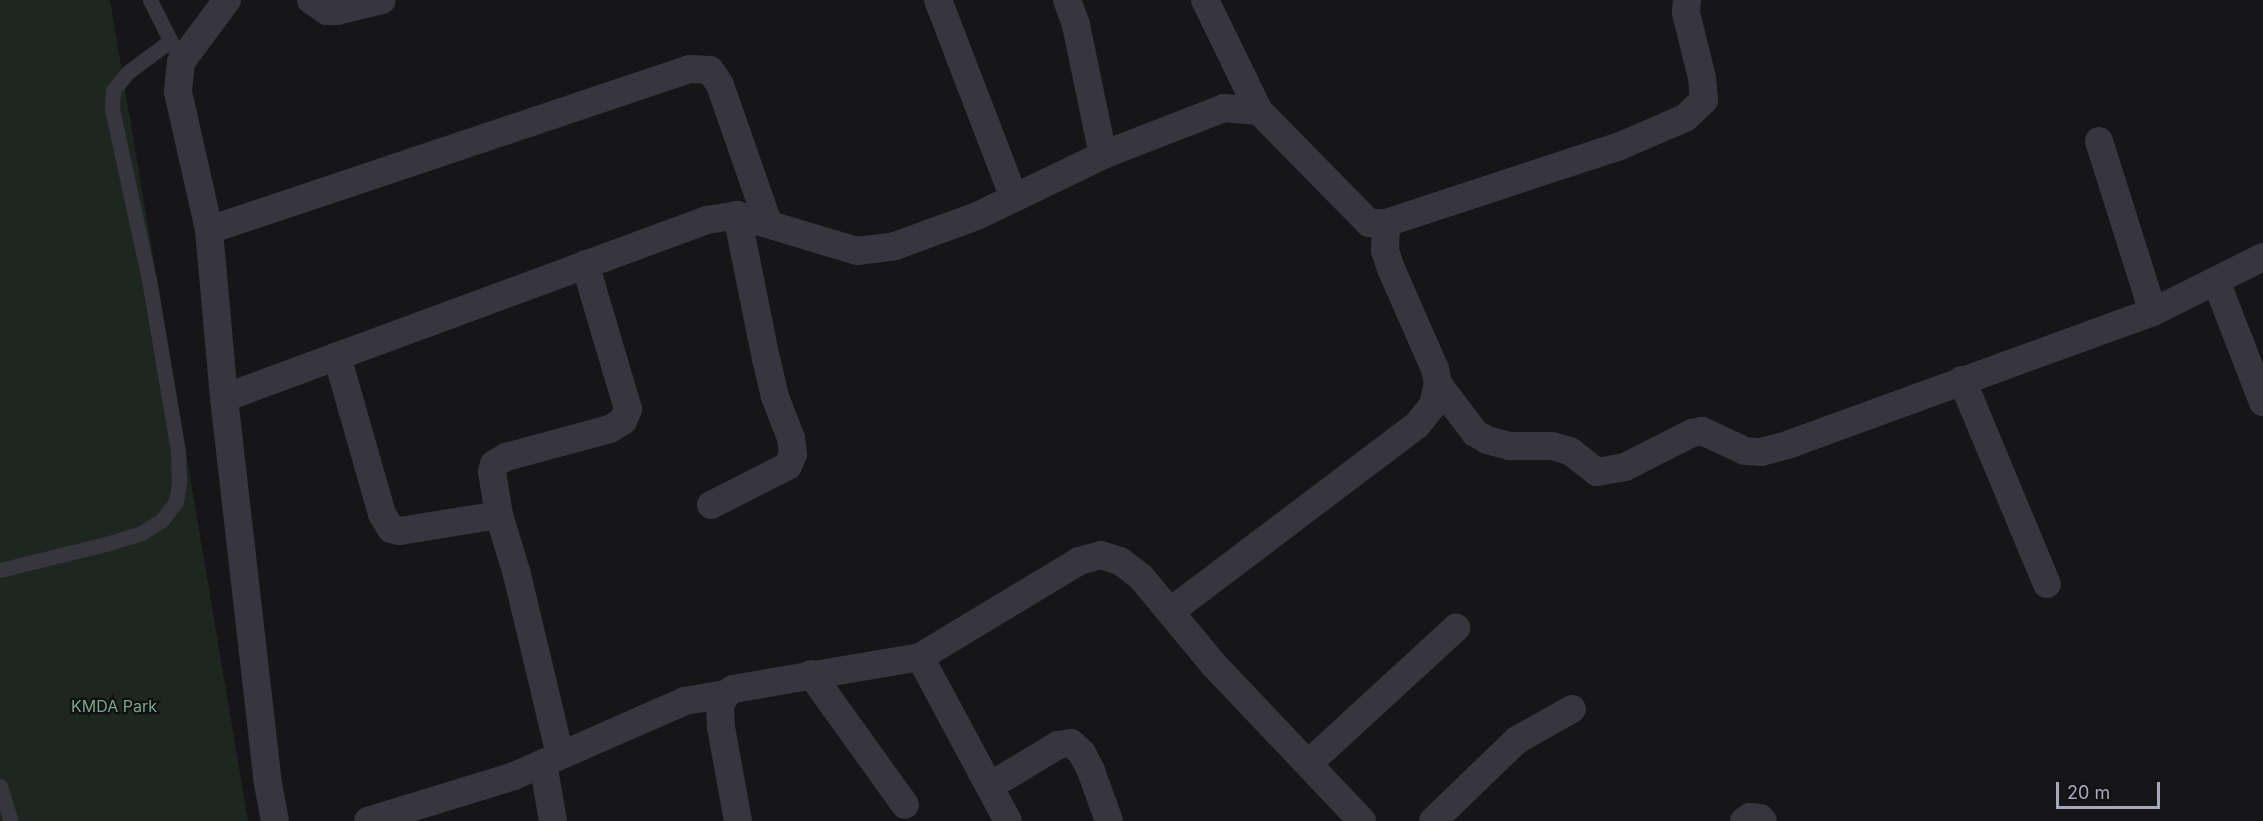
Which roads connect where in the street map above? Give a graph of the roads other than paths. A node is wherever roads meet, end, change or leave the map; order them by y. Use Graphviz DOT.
graph roads {
  1 [pos="150,0"];
  2 [pos="227,0"];
  3 [pos="311,0"];
  4 [pos="382,0"];
  5 [pos="938,0"];
  6 [pos="1067,0"];
  7 [pos="1205,0"];
  8 [pos="1687,0"];
  9 [pos="176,51"];
  10 [pos="1259,111"];
  11 [pos="2099,141"];
  12 [pos="1103,155"];
  13 [pos="1014,198"];
  14 [pos="737,216"];
  15 [pos="768,223"];
  16 [pos="1386,223"];
  17 [pos="209,230"];
  18 [pos="2263,257"];
  19 [pos="585,264"];
  20 [pos="2216,281"];
  21 [pos="2153,312"];
  22 [pos="337,356"];
  23 [pos="1962,380"];
  24 [pos="1438,384"];
  25 [pos="224,398"];
  26 [pos="2263,402"];
  27 [pos="711,505"];
  28 [pos="499,514"];
  29 [pos="0,570"];
  30 [pos="2047,584"];
  31 [pos="1170,611"];
  32 [pos="1456,628"];
  33 [pos="920,657"];
  34 [pos="811,674"];
  35 [pos="726,694"];
  36 [pos="1572,709"];
  37 [pos="551,759"];
  38 [pos="1309,763"];
  39 [pos="0,786"];
  40 [pos="990,786"];
  41 [pos="905,805"];
  42 [pos="1354,818"];
  43 [pos="11,821"];
  44 [pos="275,821"];
  45 [pos="368,821"];
  46 [pos="554,821"];
  47 [pos="738,821"];
  48 [pos="1008,821"];
  49 [pos="1108,821"];
  50 [pos="1433,821"];
  51 [pos="1744,821"];
  52 [pos="1763,821"];
  1 -- 9 [label="lane"];
  2 -- 9 [label="street"];
  3 -- 4 [label="street"];
  5 -- 13 [label="street"];
  6 -- 12 [label="street"];
  7 -- 10 [label="street"];
  8 -- 16 [label="street"];
  9 -- 17 [label="street"];
  9 -- 29 [label="lane"];
  10 -- 12 [label="street"];
  10 -- 16 [label="street"];
  11 -- 21 [label="street"];
  12 -- 13 [label="street"];
  13 -- 15 [label="street"];
  14 -- 15 [label="street"];
  14 -- 19 [label="street"];
  14 -- 27 [label="street"];
  15 -- 17 [label="street"];
  16 -- 24 [label="street"];
  17 -- 25 [label="street"];
  18 -- 20 [label="street"];
  19 -- 22 [label="street"];
  19 -- 28 [label="street"];
  20 -- 21 [label="street"];
  20 -- 26 [label="street"];
  21 -- 23 [label="street"];
  22 -- 25 [label="street"];
  22 -- 28 [label="street"];
  23 -- 24 [label="street"];
  23 -- 30 [label="street"];
  24 -- 31 [label="street"];
  25 -- 44 [label="street"];
  28 -- 37 [label="street"];
  31 -- 33 [label="street"];
  31 -- 38 [label="street"];
  32 -- 38 [label="street"];
  33 -- 34 [label="street"];
  33 -- 40 [label="street"];
  34 -- 35 [label="street"];
  34 -- 41 [label="street"];
  35 -- 37 [label="street"];
  35 -- 47 [label="street"];
  36 -- 50 [label="street"];
  37 -- 45 [label="street"];
  37 -- 46 [label="street"];
  38 -- 42 [label="street"];
  39 -- 43 [label="lane"];
  40 -- 48 [label="street"];
  40 -- 49 [label="street"];
  51 -- 52 [label="street"];
}
